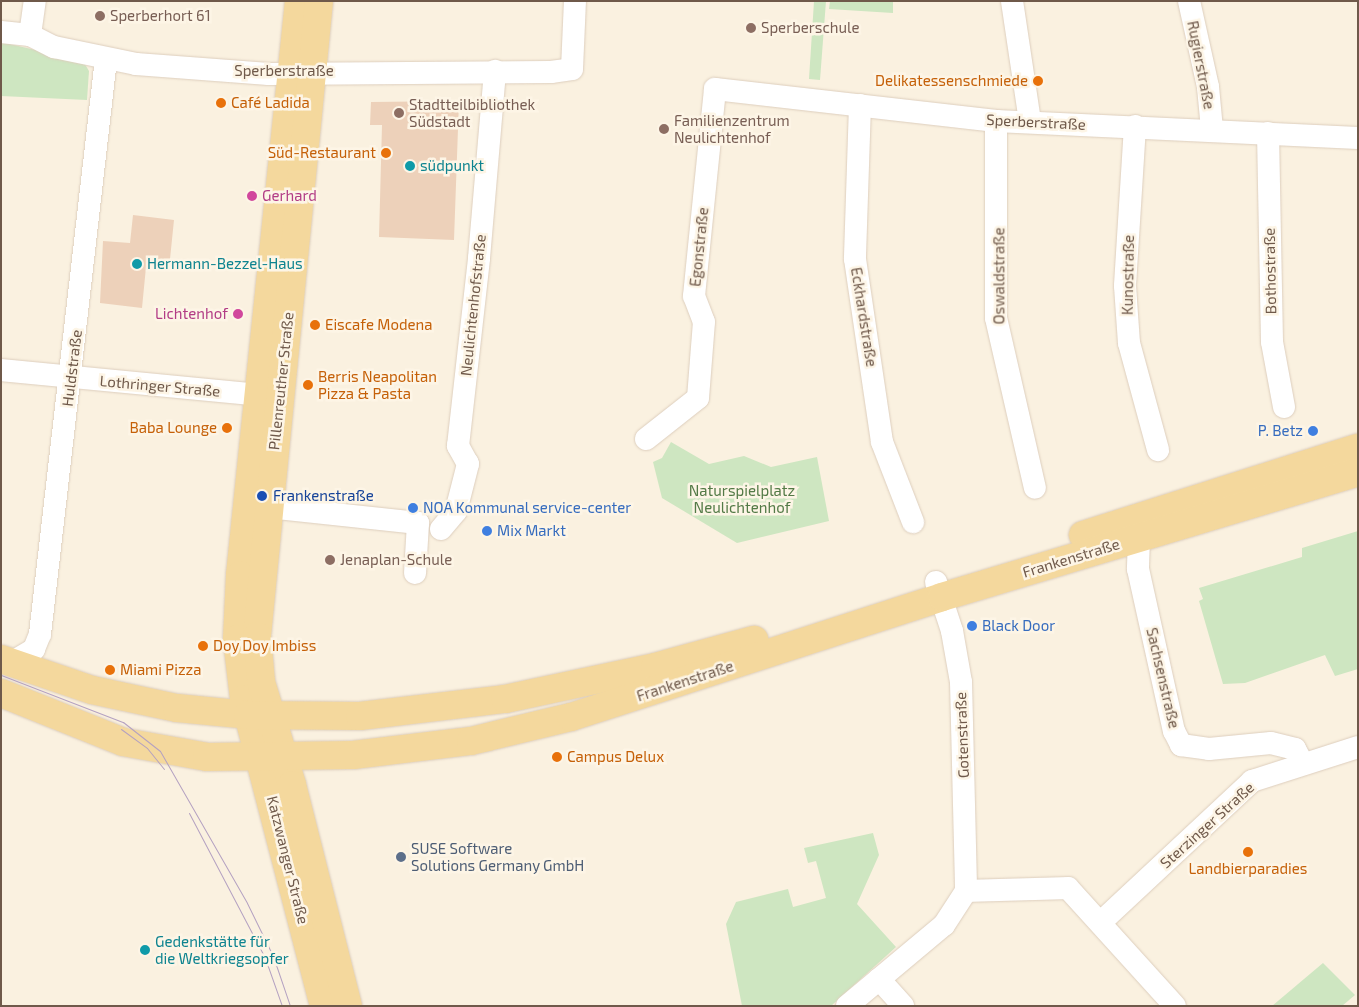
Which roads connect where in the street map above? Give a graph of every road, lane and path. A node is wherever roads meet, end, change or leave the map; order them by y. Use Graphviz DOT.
graph roads {
  1 [pos="35,1"];
  2 [pos="299,1"];
  3 [pos="319,1"];
  4 [pos="575,1"];
  5 [pos="1012,1"];
  6 [pos="1189,1"];
  7 [pos="1,32"];
  8 [pos="30,35"];
  9 [pos="106,59"];
  10 [pos="495,71"];
  11 [pos="303,72"];
  12 [pos="715,89"];
  13 [pos="860,106"];
  14 [pos="996,121"];
  15 [pos="1030,121"];
  16 [pos="1136,126"];
  17 [pos="1212,129"];
  18 [pos="1268,133"];
  19 [pos="1358,138"];
  20 [pos="1,370"];
  21 [pos="71,378"];
  22 [pos="259,395"];
  23 [pos="1284,407"];
  24 [pos="646,438"];
  25 [pos="1358,448"];
  26 [pos="1158,450"];
  27 [pos="1358,472"];
  28 [pos="1034,488"];
  29 [pos="268,507"];
  30 [pos="914,522"];
  31 [pos="441,529"];
  32 [pos="1139,538"];
  33 [pos="415,573"];
  34 [pos="939,589"];
  35 [pos="6,661"];
  36 [pos="1,693"];
  37 [pos="260,715"];
  38 [pos="1358,748"];
  39 [pos="273,758"];
  40 [pos="1303,764"];
  41 [pos="966,891"];
  42 [pos="1101,922"];
  43 [pos="879,979"];
  44 [pos="324,1006"];
  45 [pos="348,1006"];
  46 [pos="847,1006"];
  47 [pos="903,1006"];
  48 [pos="1175,1006"];
  1 -- 8 [label="street"];
  2 -- 11 [label="main road, Pillenreuther Straße"];
  3 -- 11 [label="main road, Pillenreuther Straße"];
  4 -- 10 [label="street, Sperberstraße"];
  5 -- 15 [label="street"];
  6 -- 17 [label="street, Rugierstraße"];
  7 -- 8 [label="street, Sperberstraße"];
  8 -- 9 [label="street, Sperberstraße"];
  9 -- 11 [label="street, Sperberstraße"];
  9 -- 21 [label="street, Huldstraße"];
  10 -- 11 [label="street, Sperberstraße"];
  10 -- 31 [label="street, Neulichtenhofstraße"];
  11 -- 22 [label="main road, Pillenreuther Straße"];
  11 -- 29 [label="main road, Pillenreuther Straße"];
  12 -- 13 [label="street, Sperberstraße"];
  12 -- 24 [label="street, Egonstraße"];
  13 -- 14 [label="street, Sperberstraße"];
  13 -- 30 [label="street, Eckhardstraße"];
  14 -- 15 [label="street, Sperberstraße"];
  14 -- 28 [label="street, Oswaldstraße"];
  15 -- 16 [label="street, Sperberstraße"];
  16 -- 17 [label="street, Sperberstraße"];
  16 -- 26 [label="street, Kunostraße"];
  17 -- 18 [label="street, Sperberstraße"];
  18 -- 19 [label="street, Sperberstraße"];
  18 -- 23 [label="street, Bothostraße"];
  20 -- 21 [label="street, Lothringer Straße"];
  21 -- 22 [label="street, Lothringer Straße"];
  21 -- 35 [label="street, Huldstraße"];
  22 -- 37 [label="main road, Pillenreuther Straße"];
  25 -- 34 [label="main road, Frankenstraße"];
  27 -- 32 [label="main road, Frankenstraße"];
  29 -- 33 [label="street"];
  29 -- 37 [label="main road, Pillenreuther Straße"];
  32 -- 34 [label="main road, Frankenstraße"];
  32 -- 40 [label="street, Sachsenstraße"];
  34 -- 37 [label="main road, Frankenstraße"];
  34 -- 39 [label="main road, Frankenstraße"];
  34 -- 41 [label="street, Gotenstraße"];
  35 -- 37 [label="main road, Frankenstraße"];
  36 -- 39 [label="main road, Frankenstraße"];
  37 -- 39 [label="main road, Katzwanger Straße"];
  38 -- 40 [label="street, Sterzinger Straße"];
  39 -- 44 [label="main road, Katzwanger Straße"];
  39 -- 45 [label="main road, Katzwanger Straße"];
  40 -- 42 [label="street, Sterzinger Straße"];
  41 -- 42 [label="street"];
  41 -- 43 [label="street"];
  42 -- 48 [label="street"];
  43 -- 46 [label="street"];
  43 -- 47 [label="street"];
}
